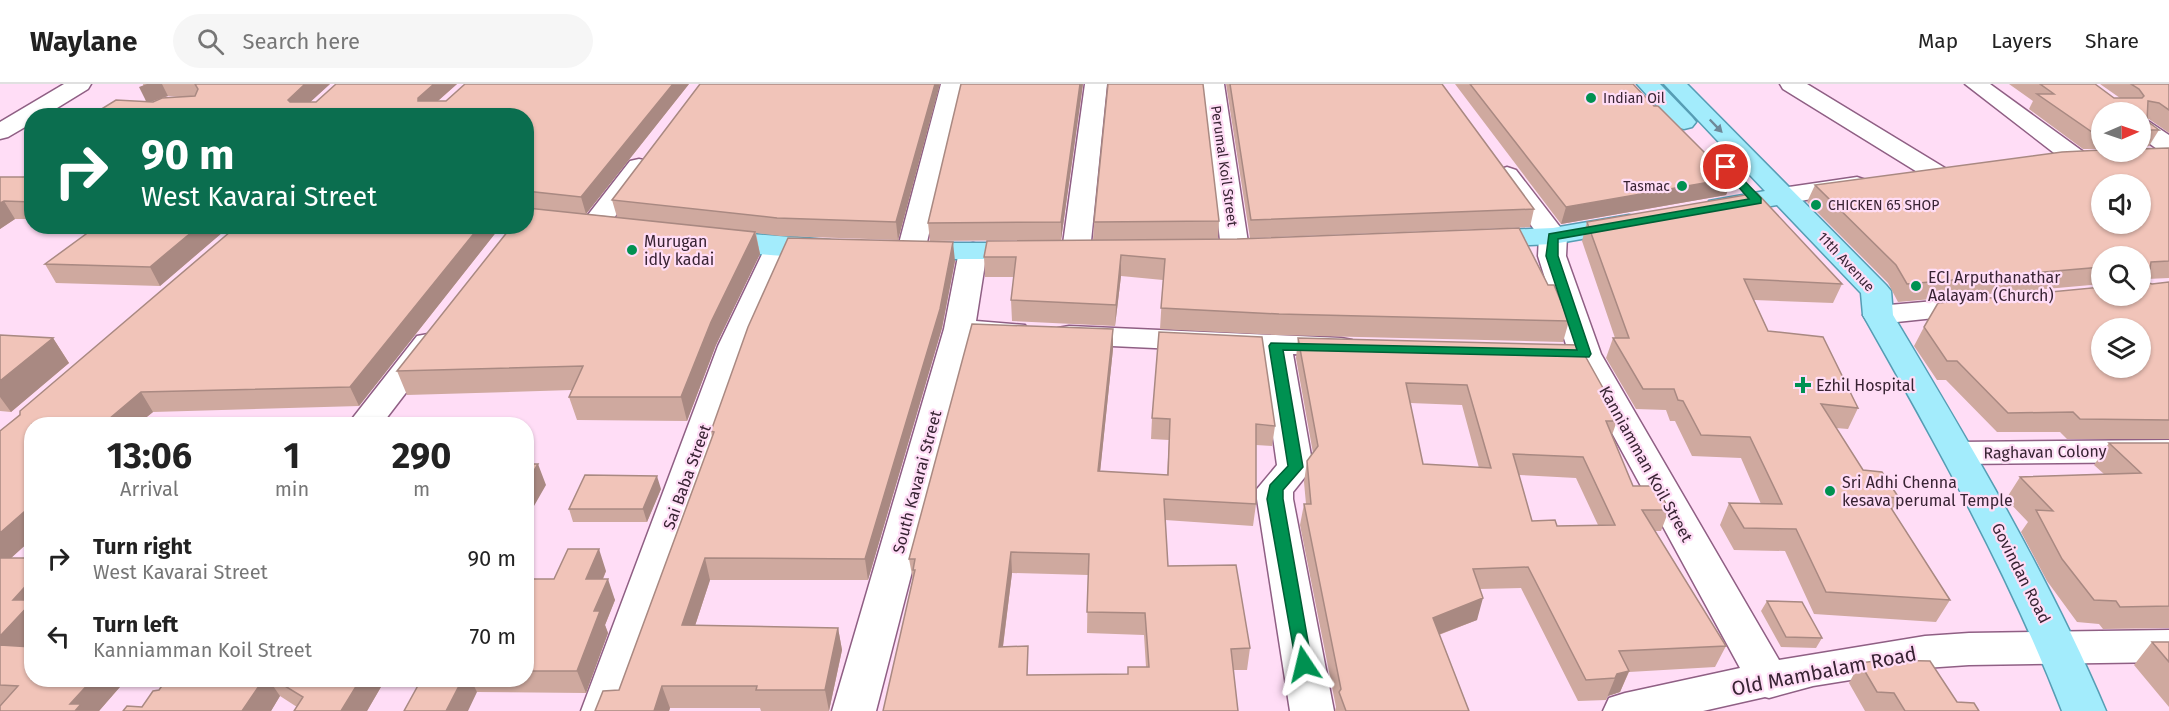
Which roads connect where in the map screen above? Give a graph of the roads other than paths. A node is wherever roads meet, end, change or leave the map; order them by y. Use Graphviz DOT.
graph roads {
  1 [pos="80,84"];
  2 [pos="952,84"];
  3 [pos="1096,84"];
  4 [pos="1213,84"];
  5 [pos="1648,84"];
  6 [pos="1676,84"];
  7 [pos="1791,84"];
  8 [pos="1976,84"];
  9 [pos="40,108"];
  10 [pos="24,118"];
  11 [pos="0,132"];
  12 [pos="2151,134"];
  13 [pos="2169,146"];
  14 [pos="650,152"];
  15 [pos="1497,160"];
  16 [pos="2041,160"];
  17 [pos="1770,198"];
  18 [pos="1689,212"];
  19 [pos="1655,218"];
  20 [pos="583,224"];
  21 [pos="627,229"];
  22 [pos="1553,236"];
  23 [pos="693,237"];
  24 [pos="1447,240"];
  25 [pos="780,246"];
  26 [pos="1236,248"];
  27 [pos="851,249"];
  28 [pos="899,251"];
  29 [pos="973,251"];
  30 [pos="1087,251"];
  31 [pos="2007,303"];
  32 [pos="1878,315"];
  33 [pos="446,321"];
  34 [pos="959,329"];
  35 [pos="1276,346"];
  36 [pos="1371,348"];
  37 [pos="371,417"];
  38 [pos="2169,451"];
  39 [pos="1958,453"];
  40 [pos="2169,646"];
  41 [pos="2060,649"];
  42 [pos="1769,681"];
  43 [pos="603,711"];
  44 [pos="854,711"];
  45 [pos="1312,711"];
  46 [pos="1625,711"];
  47 [pos="2084,711"];
  1 -- 9 [label="street"];
  2 -- 28 [label="street"];
  3 -- 30 [label="street"];
  4 -- 26 [label="street, Perumal Koil Street"];
  5 -- 17 [label="main road, 11th Avenue"];
  6 -- 17 [label="main road, 11th Avenue, one-way"];
  7 -- 17 [label="street"];
  8 -- 16 [label="street"];
  10 -- 11 [label="street"];
  12 -- 13 [label="street"];
  14 -- 20 [label="street"];
  15 -- 22 [label="street"];
  17 -- 18 [label="main road"];
  17 -- 32 [label="main road, 11th Avenue"];
  17 -- 32 [label="main road, 11th Avenue"];
  19 -- 22 [label="main road"];
  20 -- 21 [label="main road"];
  22 -- 24 [label="main road"];
  22 -- 42 [label="street, Kanniamman Koil Street"];
  23 -- 25 [label="main road"];
  25 -- 27 [label="main road"];
  25 -- 43 [label="street, Sai Baba Street"];
  28 -- 29 [label="main road"];
  29 -- 30 [label="main road"];
  29 -- 34 [label="street, South Kavarai Street"];
  31 -- 32 [label="street"];
  32 -- 39 [label="main road, Govindan Road"];
  33 -- 37 [label="street"];
  34 -- 35 [label="street"];
  34 -- 44 [label="street, South Kavarai Street"];
  35 -- 36 [label="street"];
  35 -- 45 [label="street"];
  38 -- 39 [label="street, Raghavan Colony"];
  39 -- 41 [label="main road, Govindan Road"];
  40 -- 41 [label="street, Old Mambalam Road"];
  41 -- 42 [label="street, Old Mambalam Road"];
  41 -- 47 [label="main road, Govindan Road"];
  42 -- 46 [label="street, Old Mambalam Road"];
}
